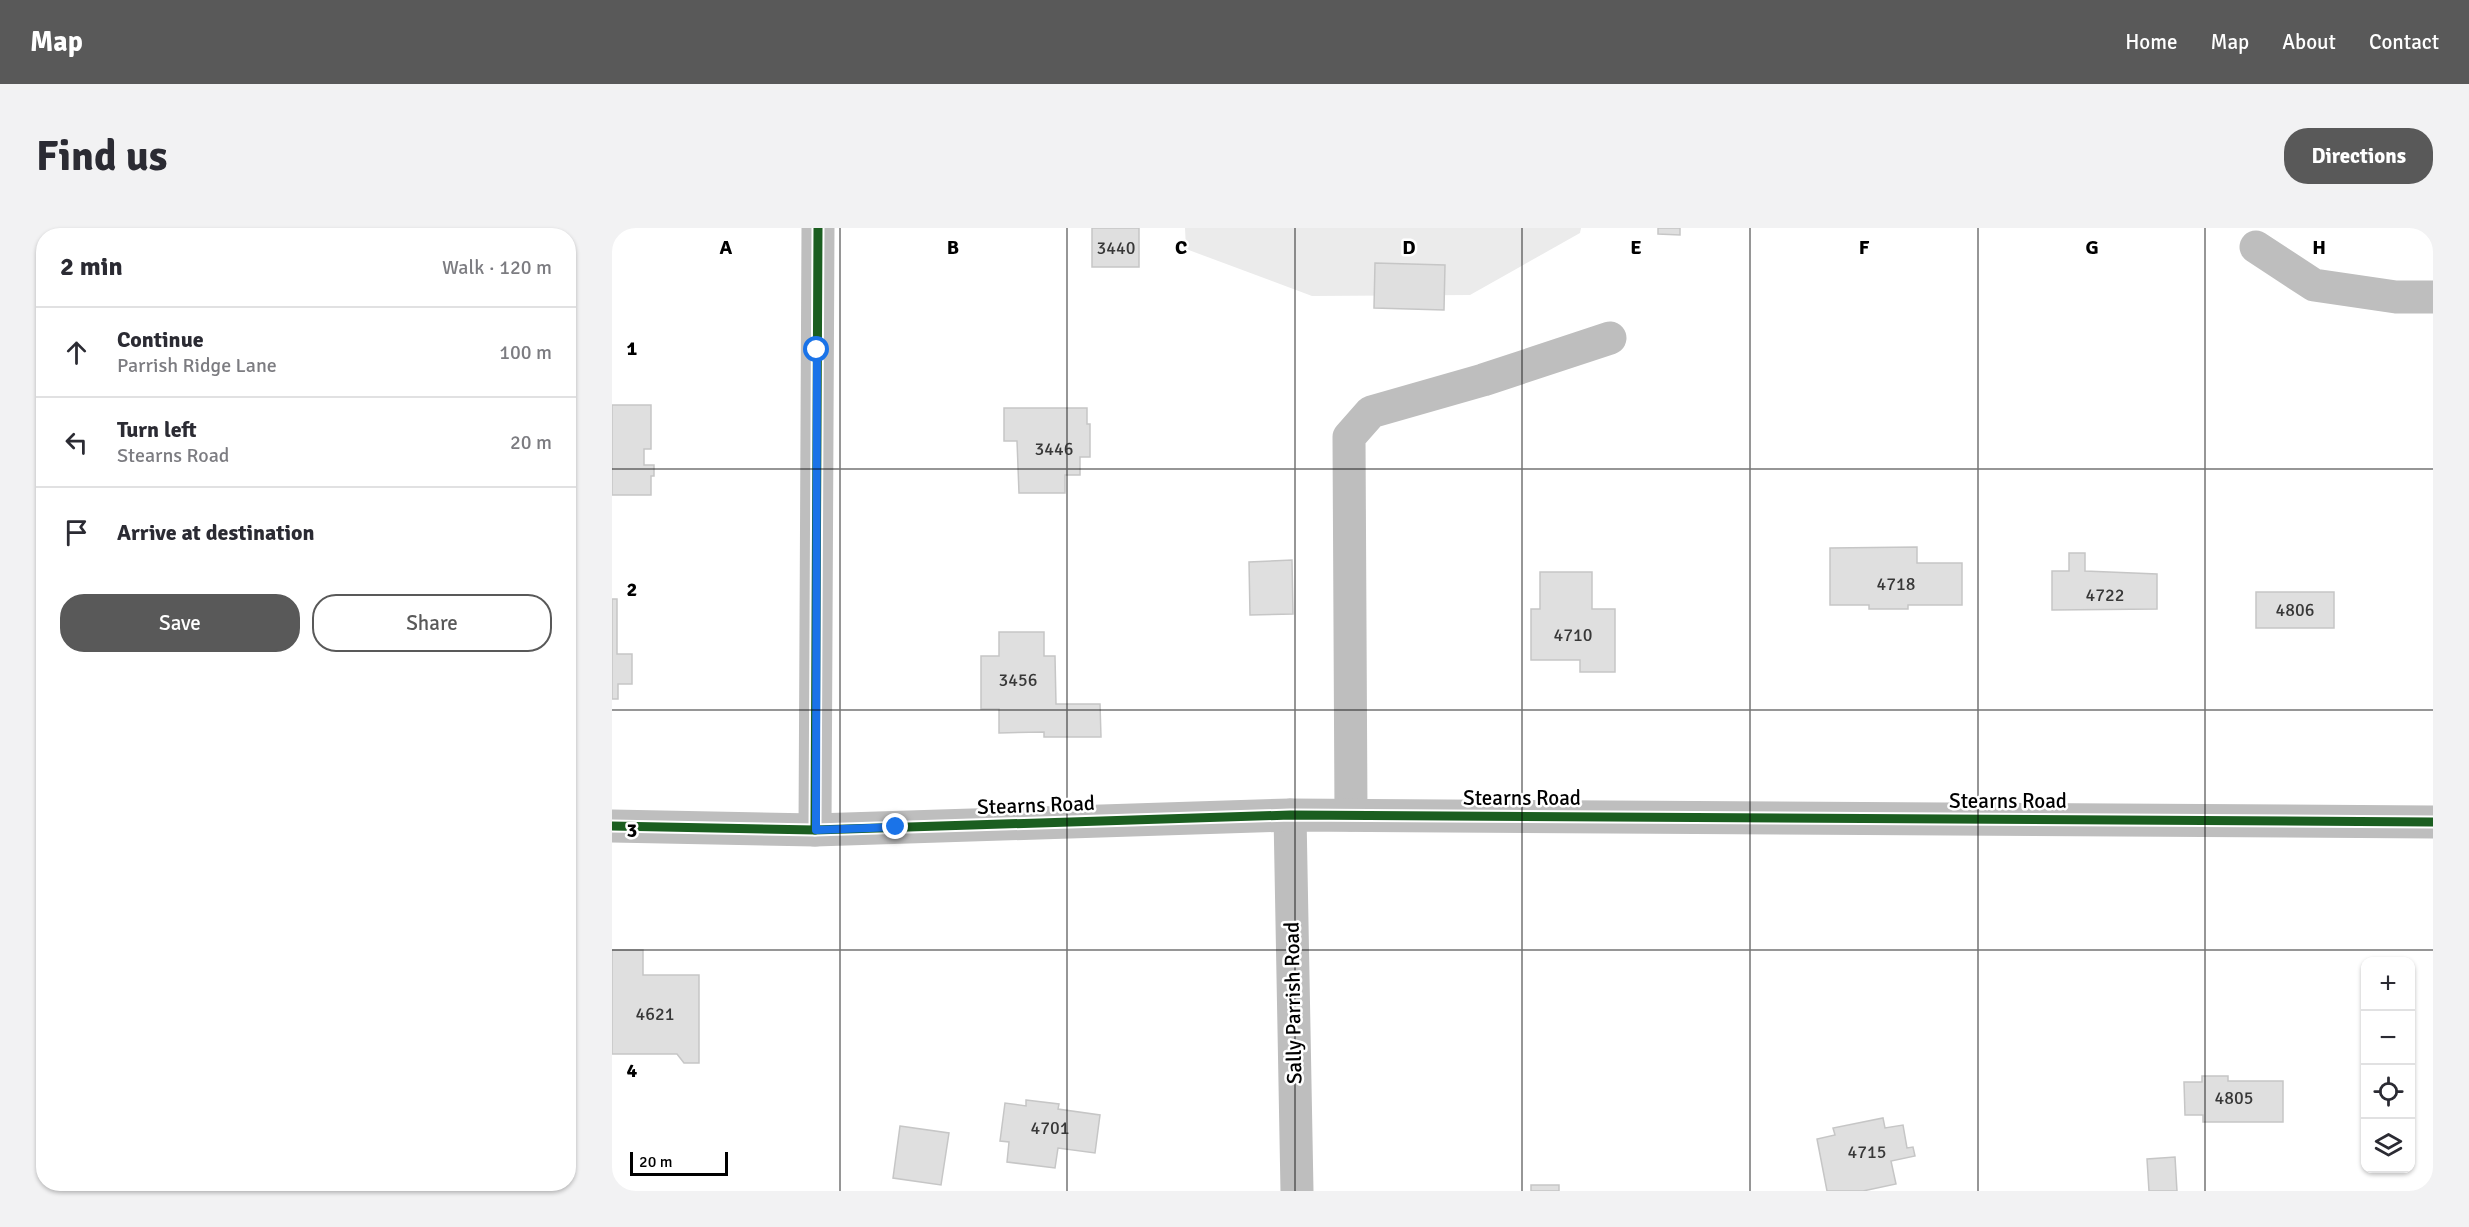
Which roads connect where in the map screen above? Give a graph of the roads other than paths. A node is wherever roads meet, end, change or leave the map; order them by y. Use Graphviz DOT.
graph roads {
  1 [pos="818,228"];
  2 [pos="2256,248"];
  3 [pos="2433,297"];
  4 [pos="1610,338"];
  5 [pos="1290,815"];
  6 [pos="1351,815"];
  7 [pos="2433,822"];
  8 [pos="612,826"];
  9 [pos="816,830"];
  10 [pos="1297,1191"];
  1 -- 9 [label="street"];
  2 -- 3 [label="street"];
  4 -- 6 [label="street"];
  5 -- 6 [label="street, Stearns Road"];
  5 -- 9 [label="street, Stearns Road"];
  5 -- 10 [label="street, Sally Parrish Road"];
  6 -- 7 [label="street, Stearns Road"];
  8 -- 9 [label="street, Stearns Road"];
}
